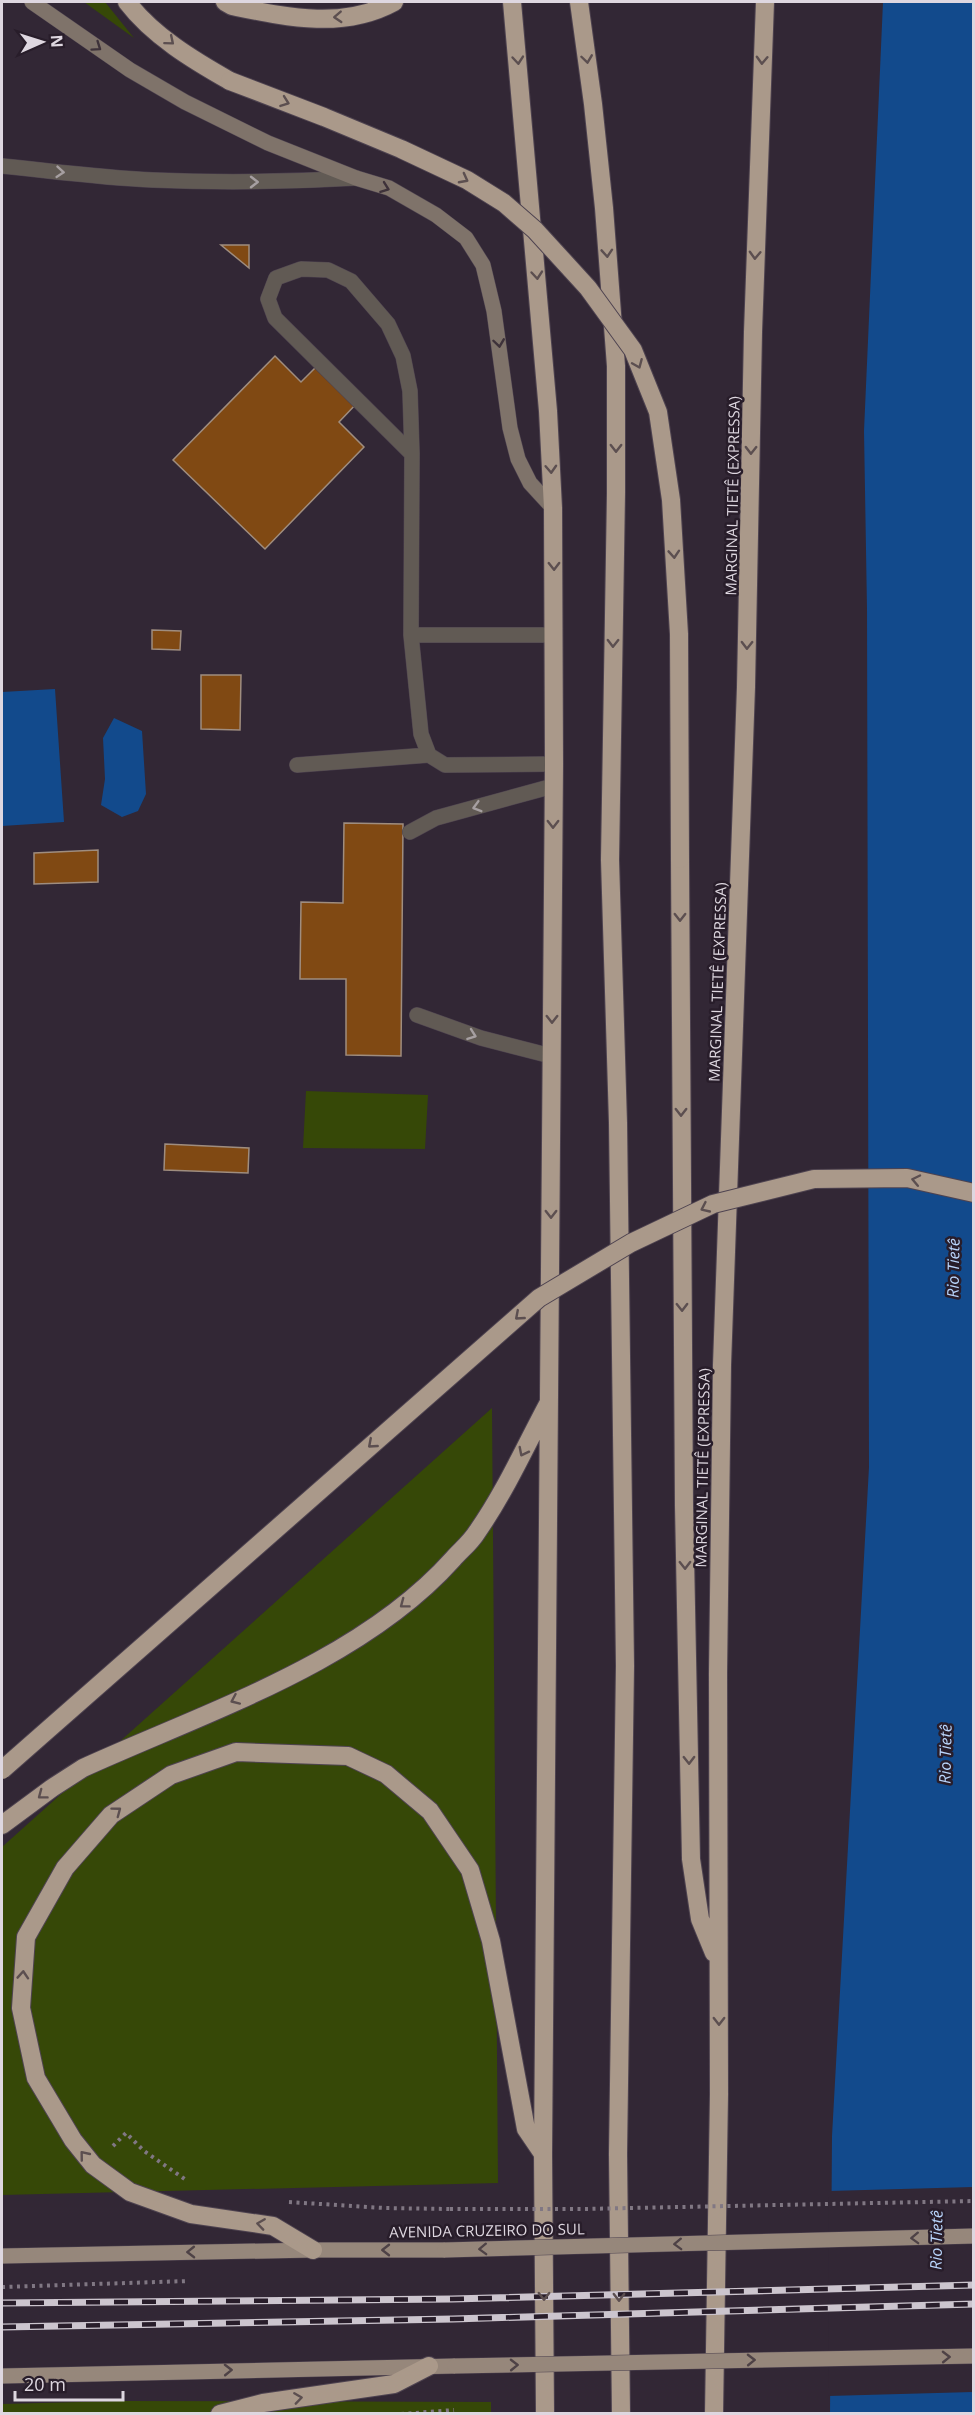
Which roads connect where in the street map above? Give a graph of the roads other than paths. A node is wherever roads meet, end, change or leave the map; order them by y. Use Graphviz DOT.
graph roads {
  1 [pos="32,2"];
  2 [pos="127,2"];
  3 [pos="225,2"];
  4 [pos="394,2"];
  5 [pos="512,2"];
  6 [pos="579,2"];
  7 [pos="765,2"];
  8 [pos="2,166"];
  9 [pos="356,178"];
  10 [pos="412,454"];
  11 [pos="553,508"];
  12 [pos="411,635"];
  13 [pos="554,635"];
  14 [pos="429,755"];
  15 [pos="554,764"];
  16 [pos="297,765"];
  17 [pos="553,786"];
  18 [pos="410,832"];
  19 [pos="417,1015"];
  20 [pos="551,1056"];
  21 [pos="974,1193"];
  22 [pos="550,1400"];
  23 [pos="2,1770"];
  24 [pos="2,1826"];
  25 [pos="718,1963"];
  26 [pos="543,2154"];
  27 [pos="974,2236"];
  28 [pos="313,2250"];
  29 [pos="2,2256"];
  30 [pos="974,2356"];
  31 [pos="429,2366"];
  32 [pos="2,2376"];
  33 [pos="714,2412"];
  34 [pos="220,2414"];
  35 [pos="545,2414"];
  36 [pos="621,2414"];
  1 -- 9 [label="main road, one-way"];
  2 -- 25 [label="highway, one-way, bridge"];
  4 -- 3 [label="highway, one-way"];
  5 -- 11 [label="highway, one-way"];
  6 -- 36 [label="highway, one-way"];
  7 -- 25 [label="highway, MARGINAL TIETÊ (EXPRESSA), one-way"];
  8 -- 9 [label="street, one-way"];
  9 -- 11 [label="main road, one-way"];
  10 -- 10 [label="street"];
  10 -- 12 [label="street"];
  11 -- 13 [label="highway, one-way"];
  12 -- 13 [label="street"];
  12 -- 14 [label="street"];
  13 -- 15 [label="highway"];
  14 -- 15 [label="street"];
  14 -- 16 [label="street"];
  15 -- 17 [label="highway"];
  17 -- 18 [label="street, one-way"];
  17 -- 20 [label="highway, one-way"];
  19 -- 20 [label="street, one-way"];
  20 -- 22 [label="highway, one-way"];
  21 -- 23 [label="highway, one-way, bridge"];
  22 -- 24 [label="highway, one-way"];
  22 -- 26 [label="highway"];
  25 -- 33 [label="highway, MARGINAL TIETÊ (EXPRESSA), one-way"];
  28 -- 26 [label="highway, one-way"];
  26 -- 35 [label="highway, one-way"];
  27 -- 28 [label="main road, AVENIDA CRUZEIRO DO SUL, one-way, bridge"];
  28 -- 29 [label="main road, AVENIDA CRUZEIRO DO SUL, one-way"];
  31 -- 30 [label="main road, one-way, bridge"];
  32 -- 31 [label="main road, one-way"];
  34 -- 31 [label="highway, one-way"];
}
